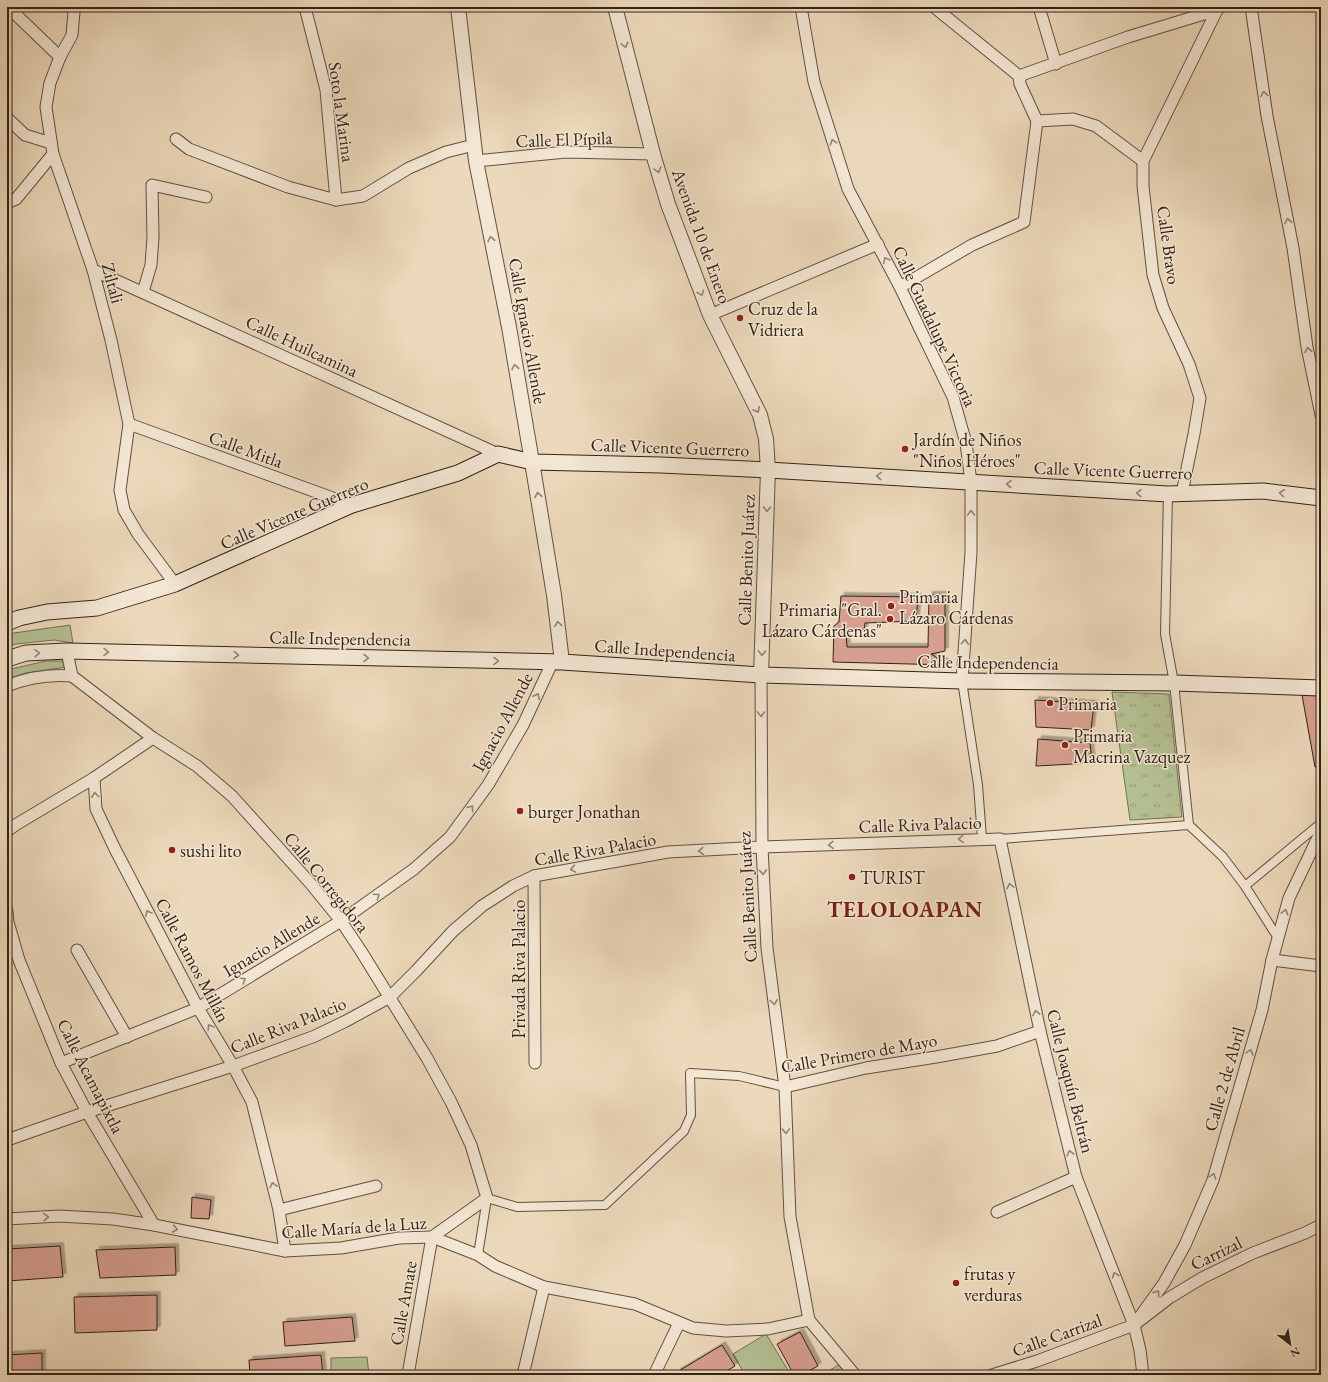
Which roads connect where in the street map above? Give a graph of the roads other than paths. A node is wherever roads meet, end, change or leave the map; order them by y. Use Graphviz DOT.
graph roads {
  1 [pos="8,7"];
  2 [pos="73,7"];
  3 [pos="305,7"];
  4 [pos="458,7"];
  5 [pos="615,7"];
  6 [pos="801,7"];
  7 [pos="934,7"];
  8 [pos="1039,7"];
  9 [pos="1251,7"];
  10 [pos="1219,8"];
  11 [pos="60,57"];
  12 [pos="1056,64"];
  13 [pos="1019,76"];
  14 [pos="7,118"];
  15 [pos="1037,121"];
  16 [pos="176,139"];
  17 [pos="474,145"];
  18 [pos="52,148"];
  19 [pos="653,154"];
  20 [pos="476,161"];
  21 [pos="1143,161"];
  22 [pos="206,197"];
  23 [pos="336,200"];
  24 [pos="7,203"];
  25 [pos="878,244"];
  26 [pos="93,270"];
  27 [pos="900,287"];
  28 [pos="143,292"];
  29 [pos="710,315"];
  30 [pos="1321,415"];
  31 [pos="129,424"];
  32 [pos="498,454"];
  33 [pos="532,462"];
  34 [pos="768,470"];
  35 [pos="971,482"];
  36 [pos="1175,494"];
  37 [pos="1321,498"];
  38 [pos="352,505"];
  39 [pos="175,584"];
  40 [pos="7,623"];
  41 [pos="67,651"];
  42 [pos="7,659"];
  43 [pos="557,662"];
  44 [pos="761,675"];
  45 [pos="72,676"];
  46 [pos="962,681"];
  47 [pos="1174,683"];
  48 [pos="7,686"];
  49 [pos="1321,688"];
  50 [pos="153,738"];
  51 [pos="94,778"];
  52 [pos="1321,823"];
  53 [pos="1189,825"];
  54 [pos="7,831"];
  55 [pos="1321,832"];
  56 [pos="982,838"];
  57 [pos="1000,839"];
  58 [pos="762,847"];
  59 [pos="534,876"];
  60 [pos="1245,886"];
  61 [pos="7,911"];
  62 [pos="341,921"];
  63 [pos="1278,938"];
  64 [pos="77,950"];
  65 [pos="1272,960"];
  66 [pos="1321,966"];
  67 [pos="390,997"];
  68 [pos="198,1008"];
  69 [pos="1040,1031"];
  70 [pos="127,1037"];
  71 [pos="61,1063"];
  72 [pos="535,1063"];
  73 [pos="233,1066"];
  74 [pos="785,1087"];
  75 [pos="87,1112"];
  76 [pos="7,1140"];
  77 [pos="1076,1177"];
  78 [pos="376,1186"];
  79 [pos="487,1198"];
  80 [pos="278,1210"];
  81 [pos="997,1212"];
  82 [pos="7,1219"];
  83 [pos="154,1225"];
  84 [pos="1321,1225"];
  85 [pos="432,1237"];
  86 [pos="285,1251"];
  87 [pos="478,1255"];
  88 [pos="544,1287"];
  89 [pos="809,1320"];
  90 [pos="679,1323"];
  91 [pos="1134,1325"];
  92 [pos="408,1375"];
  93 [pos="523,1375"];
  94 [pos="654,1375"];
  95 [pos="855,1375"];
  96 [pos="992,1375"];
  97 [pos="1143,1375"];
  1 -- 11 [label="street"];
  2 -- 11 [label="street, Ziltali"];
  3 -- 23 [label="street, Soto la Marina"];
  4 -- 17 [label="street, Calle Ignacio Allende"];
  5 -- 19 [label="street, Avenida 10 de Enero, one-way"];
  25 -- 6 [label="street, Calle Guadalupe Victoria, one-way"];
  7 -- 13 [label="street"];
  8 -- 12 [label="street"];
  30 -- 9 [label="street, one-way"];
  10 -- 12 [label="street"];
  10 -- 21 [label="street, Calle Bravo"];
  11 -- 18 [label="street, Ziltali"];
  12 -- 13 [label="street"];
  13 -- 15 [label="street"];
  14 -- 18 [label="street"];
  15 -- 21 [label="street"];
  15 -- 27 [label="street"];
  16 -- 23 [label="street"];
  17 -- 20 [label="street, Calle Ignacio Allende"];
  17 -- 23 [label="street"];
  18 -- 24 [label="street"];
  18 -- 26 [label="street, Ziltali"];
  19 -- 20 [label="street, Calle El Pípila"];
  19 -- 29 [label="street, Avenida 10 de Enero, one-way"];
  33 -- 20 [label="street, Calle Ignacio Allende, one-way"];
  21 -- 36 [label="street, Calle Bravo"];
  22 -- 28 [label="street"];
  27 -- 25 [label="street, Calle Guadalupe Victoria, one-way"];
  25 -- 29 [label="street"];
  26 -- 28 [label="street, Calle Huilcamina"];
  26 -- 31 [label="street, Ziltali"];
  27 -- 35 [label="street, Calle Guadalupe Victoria"];
  28 -- 32 [label="street, Calle Huilcamina"];
  29 -- 34 [label="street, Avenida 10 de Enero, one-way"];
  31 -- 38 [label="street, Calle Mitla"];
  31 -- 39 [label="street, Ziltali"];
  32 -- 33 [label="main road, Calle Vicente Guerrero"];
  32 -- 38 [label="main road, Calle Vicente Guerrero"];
  33 -- 34 [label="main road, Calle Vicente Guerrero"];
  43 -- 33 [label="street, Calle Ignacio Allende, one-way"];
  35 -- 34 [label="main road, Calle Vicente Guerrero, one-way"];
  34 -- 44 [label="street, Calle Benito Juárez, one-way"];
  36 -- 35 [label="main road, Calle Vicente Guerrero, one-way"];
  46 -- 35 [label="street, Calle Guadalupe Victoria, one-way"];
  37 -- 36 [label="main road, Calle Vicente Guerrero, one-way"];
  36 -- 47 [label="street"];
  38 -- 39 [label="main road, Calle Vicente Guerrero"];
  39 -- 40 [label="main road, Calle Vicente Guerrero"];
  42 -- 41 [label="main road, Calle Independencia, one-way"];
  41 -- 43 [label="main road, Calle Independencia, one-way"];
  41 -- 45 [label="street"];
  43 -- 44 [label="main road, Calle Independencia"];
  62 -- 43 [label="street, Ignacio Allende, one-way"];
  44 -- 46 [label="main road, Calle Independencia"];
  44 -- 58 [label="street, Calle Benito Juárez, one-way"];
  45 -- 48 [label="street"];
  45 -- 50 [label="street, Calle Corregidora"];
  46 -- 47 [label="main road, Calle Independencia"];
  46 -- 56 [label="street, Calle Guadalupe Victoria"];
  47 -- 49 [label="main road, Calle Independencia"];
  47 -- 53 [label="street"];
  50 -- 51 [label="street"];
  50 -- 62 [label="street, Calle Corregidora"];
  51 -- 54 [label="street"];
  68 -- 51 [label="street, Calle Ramos Millán, one-way"];
  52 -- 60 [label="street"];
  53 -- 57 [label="street, Calle Riva Palacio"];
  53 -- 60 [label="street"];
  63 -- 55 [label="street, Calle 2 de Abril, one-way"];
  56 -- 57 [label="street, Calle Riva Palacio"];
  56 -- 58 [label="street, Calle Riva Palacio, one-way"];
  69 -- 57 [label="street, Calle Joaquín Beltrán, one-way"];
  58 -- 59 [label="street, Calle Riva Palacio, one-way"];
  58 -- 74 [label="street, Calle Benito Juárez, one-way"];
  59 -- 67 [label="street, Calle Riva Palacio"];
  59 -- 72 [label="street, Privada Riva Palacio"];
  60 -- 63 [label="street"];
  61 -- 71 [label="street, Calle Acamapixtla"];
  62 -- 67 [label="street, Calle Corregidora"];
  68 -- 62 [label="street, Ignacio Allende, one-way"];
  63 -- 65 [label="street, Calle 2 de Abril"];
  64 -- 70 [label="street"];
  65 -- 66 [label="street"];
  91 -- 65 [label="street, Calle 2 de Abril, one-way"];
  67 -- 73 [label="street, Calle Riva Palacio"];
  67 -- 79 [label="street, Calle Corregidora"];
  68 -- 70 [label="street, Ignacio Allende"];
  73 -- 68 [label="street, Calle Ramos Millán, one-way"];
  69 -- 74 [label="street, Calle Primero de Mayo"];
  77 -- 69 [label="street, Calle Joaquín Beltrán, one-way"];
  70 -- 71 [label="street, Ignacio Allende"];
  71 -- 75 [label="street, Calle Acamapixtla"];
  73 -- 75 [label="street, Calle Riva Palacio"];
  80 -- 73 [label="street, Calle Ramos Millán, one-way"];
  74 -- 79 [label="street, Calle Primero de Mayo"];
  74 -- 89 [label="street, Calle Benito Juárez, one-way"];
  75 -- 76 [label="street, Calle Riva Palacio"];
  75 -- 83 [label="street, Calle Acamapixtla"];
  77 -- 81 [label="street"];
  91 -- 77 [label="street, Calle Joaquín Beltrán, one-way"];
  78 -- 80 [label="street"];
  79 -- 85 [label="street"];
  79 -- 87 [label="street"];
  80 -- 86 [label="street, Calle Ramos Millán"];
  82 -- 83 [label="street, Calle María de la Luz, one-way"];
  83 -- 86 [label="street, Calle María de la Luz, one-way"];
  84 -- 91 [label="street, Carrizal"];
  85 -- 86 [label="street, Calle María de la Luz"];
  85 -- 87 [label="street, Calle María de la Luz"];
  85 -- 92 [label="street, Calle Amate"];
  87 -- 88 [label="street, Calle María de la Luz"];
  88 -- 90 [label="street, Calle María de la Luz"];
  88 -- 93 [label="street"];
  89 -- 90 [label="street, Calle María de la Luz"];
  89 -- 95 [label="street"];
  90 -- 94 [label="street"];
  91 -- 96 [label="street, Calle Carrizal"];
  91 -- 97 [label="street, Calle Joaquín Beltrán"];
}
